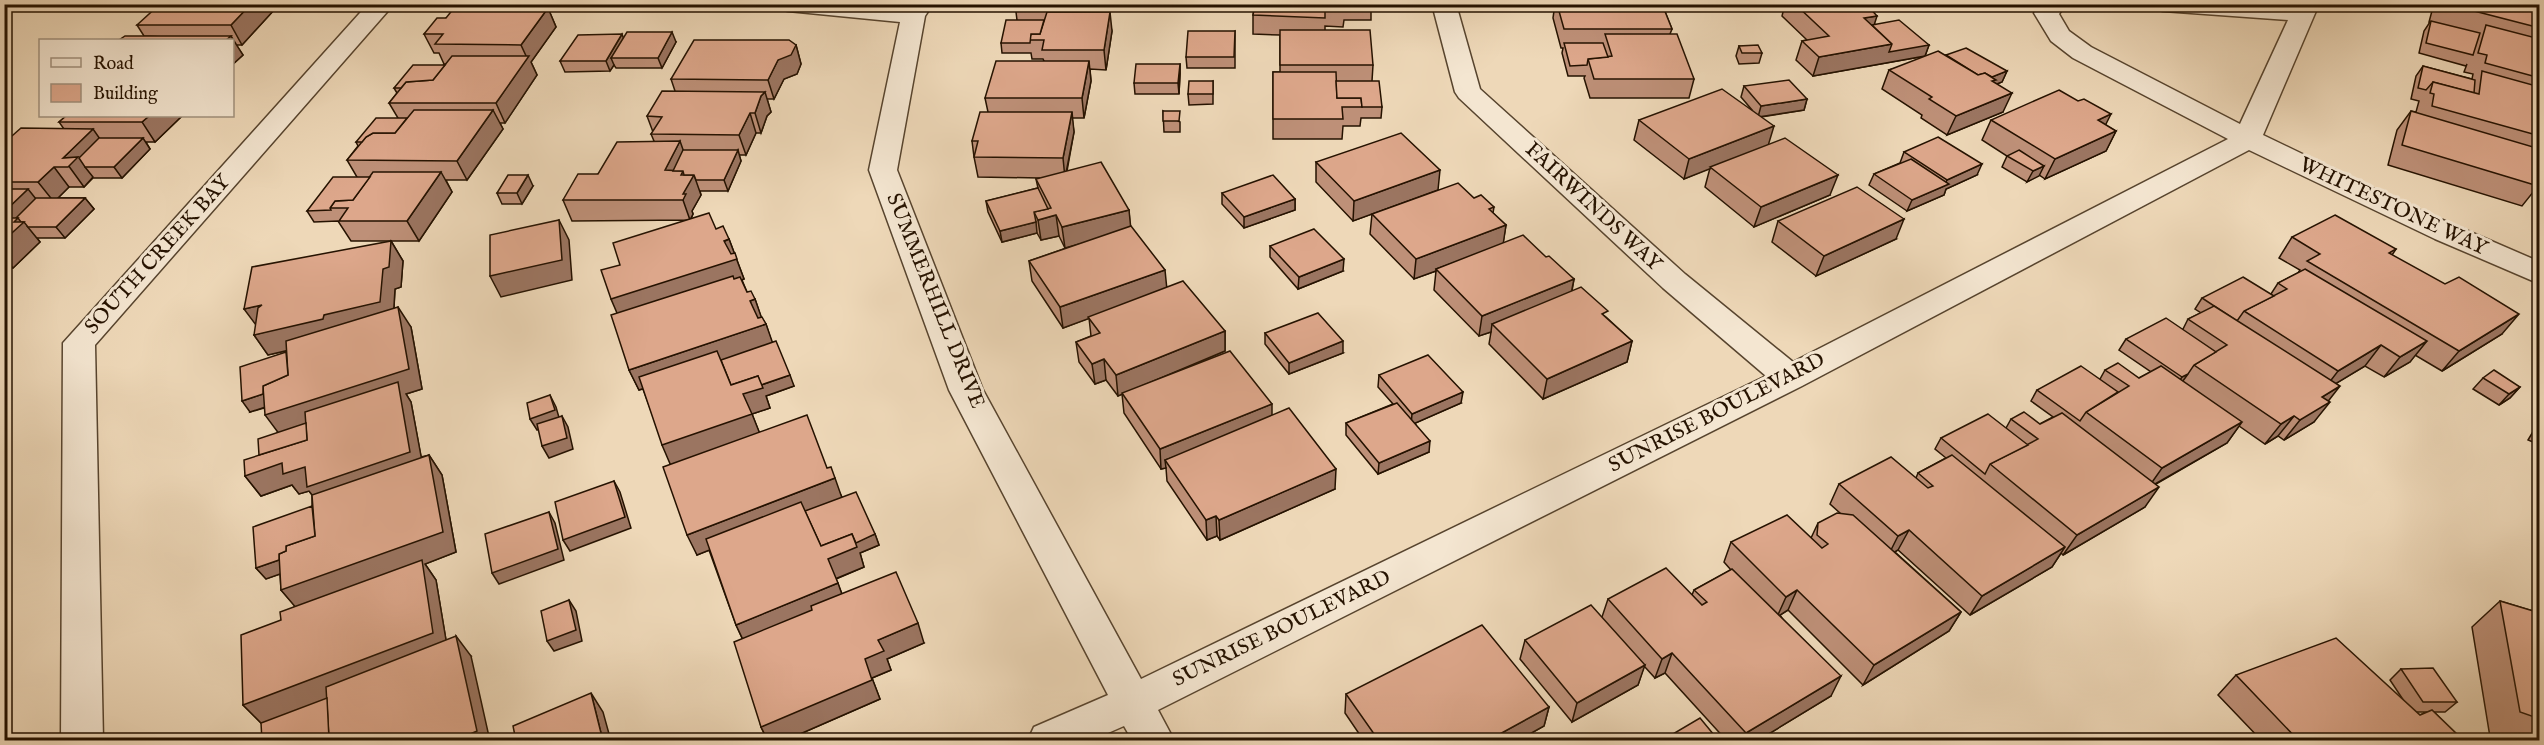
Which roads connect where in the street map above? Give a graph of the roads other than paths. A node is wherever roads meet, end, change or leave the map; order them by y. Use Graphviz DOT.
graph roads {
  1 [pos="382,4"];
  2 [pos="788,4"];
  3 [pos="1444,4"];
  4 [pos="2054,4"];
  5 [pos="2163,4"];
  6 [pos="2306,9"];
  7 [pos="917,10"];
  8 [pos="2247,140"];
  9 [pos="2540,274"];
  10 [pos="1790,378"];
  11 [pos="1132,703"];
  12 [pos="82,741"];
  13 [pos="1049,741"];
  14 [pos="1154,741"];
  1 -- 12 [label="street, SOUTH CREEK BAY"];
  2 -- 7 [label="street"];
  3 -- 10 [label="street, FAIRWINDS WAY"];
  4 -- 8 [label="street, WHITESTONE WAY"];
  5 -- 6 [label="street"];
  6 -- 8 [label="street"];
  7 -- 11 [label="street, SUMMERHILL DRIVE"];
  8 -- 9 [label="street, WHITESTONE WAY"];
  8 -- 10 [label="street, SUNRISE BOULEVARD"];
  10 -- 11 [label="street, SUNRISE BOULEVARD"];
  11 -- 13 [label="street, SUNRISE BOULEVARD"];
  11 -- 14 [label="street, SUMMERHILL DRIVE"];
}
